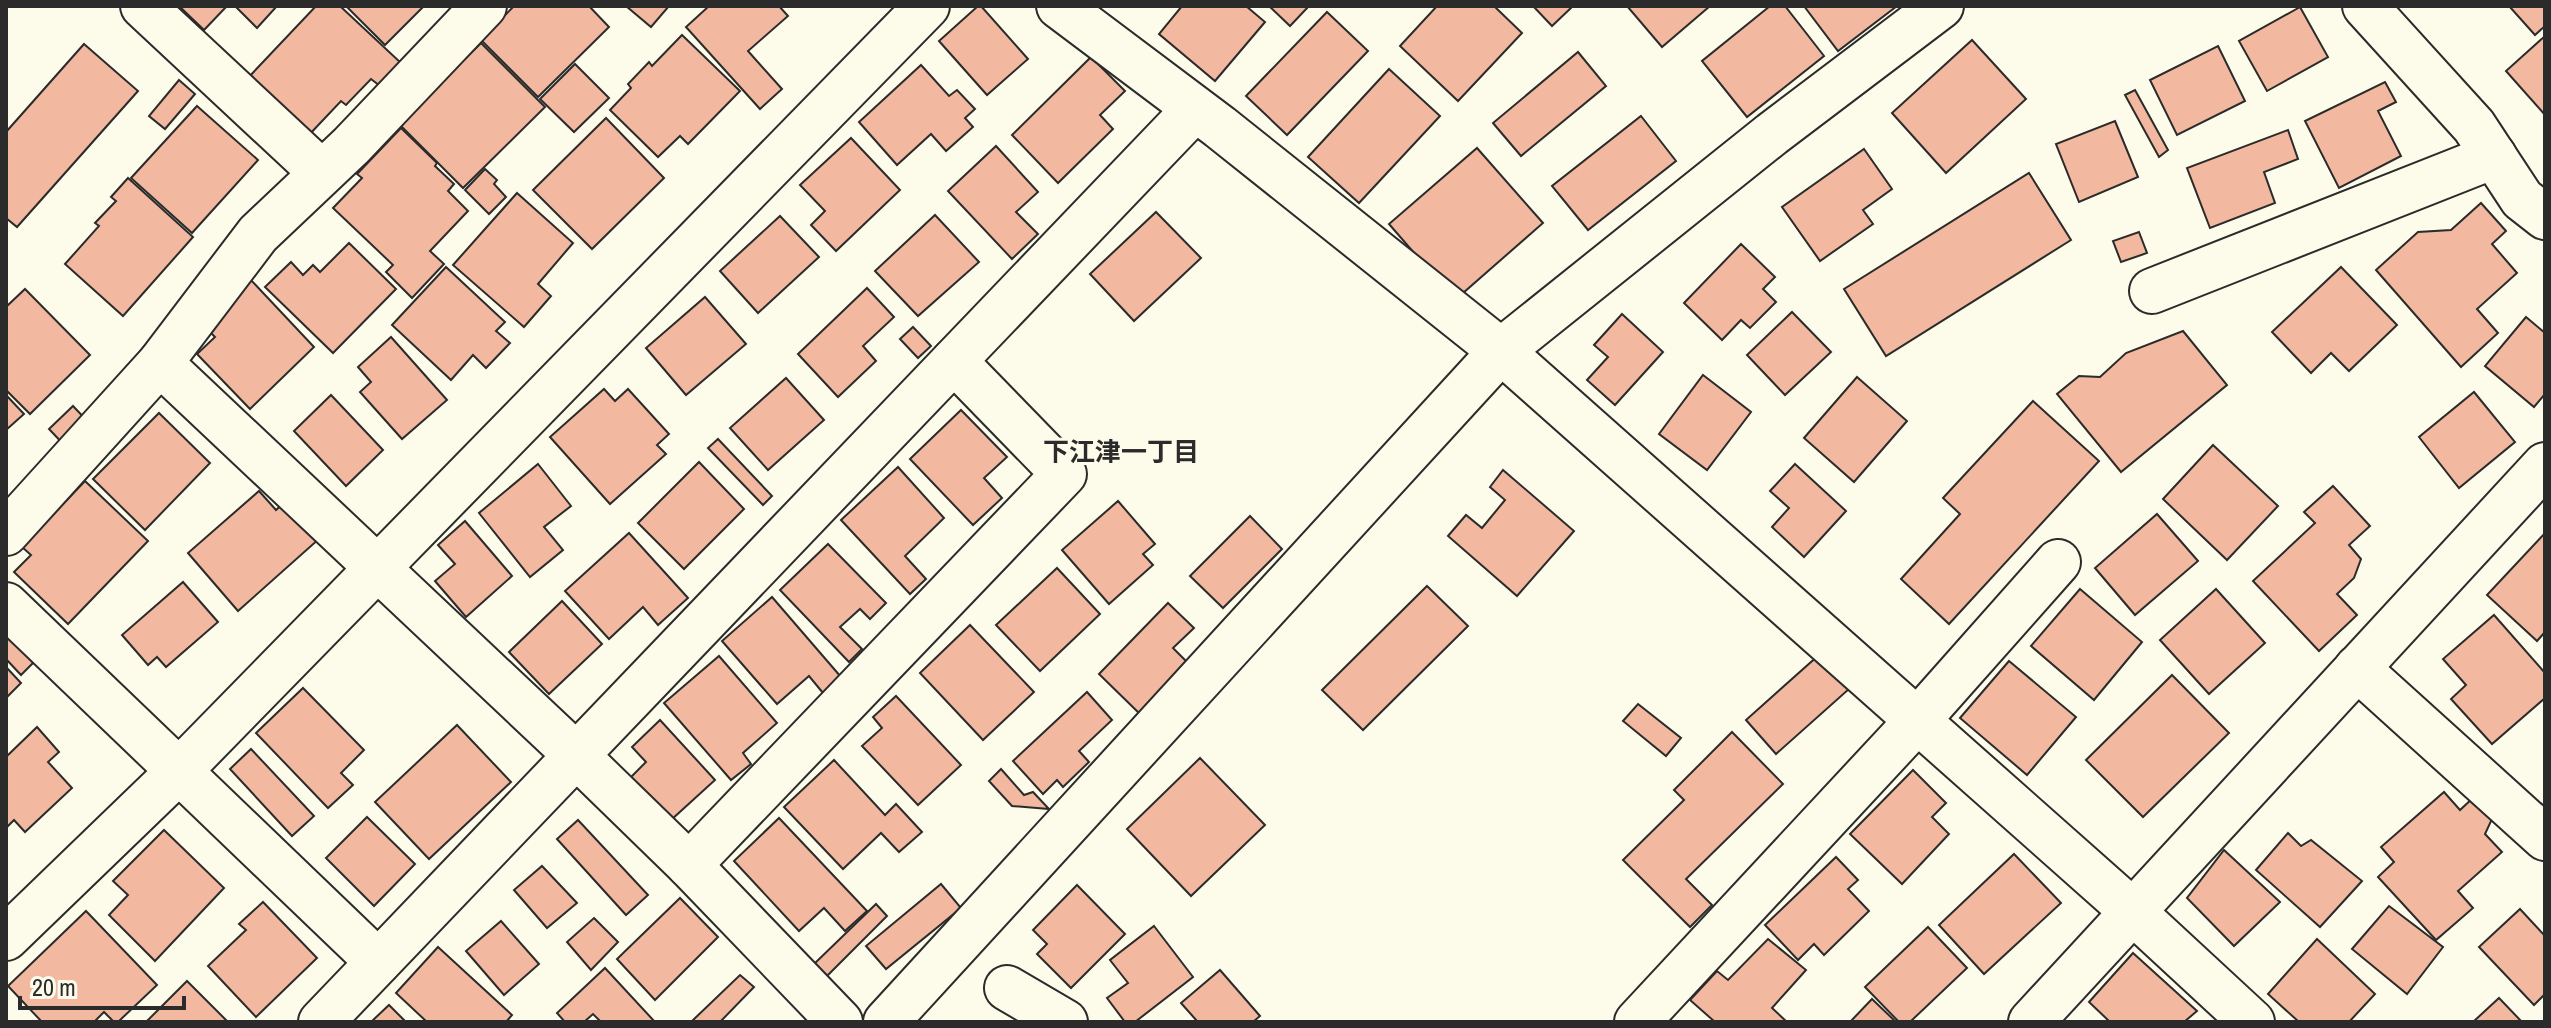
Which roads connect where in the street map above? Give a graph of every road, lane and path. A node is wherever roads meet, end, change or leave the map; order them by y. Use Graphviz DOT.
graph roads {
  1 [pos="143,6"];
  2 [pos="484,6"];
  3 [pos="927,6"];
  4 [pos="1059,6"];
  5 [pos="1941,6"];
  6 [pos="2365,6"];
  7 [pos="1195,109"];
  8 [pos="2494,156"];
  9 [pos="321,172"];
  10 [pos="2545,217"];
  11 [pos="2152,291"];
  12 [pos="1501,351"];
  13 [pos="954,361"];
  14 [pos="160,363"];
  15 [pos="2542,475"];
  16 [pos="6,533"];
  17 [pos="2058,562"];
  18 [pos="376,569"];
  19 [pos="6,605"];
  20 [pos="2357,668"];
  21 [pos="1917,721"];
  22 [pos="577,756"];
  23 [pos="178,772"];
  24 [pos="2545,838"];
  25 [pos="689,865"];
  26 [pos="2132,911"];
  27 [pos="6,938"];
  28 [pos="378,962"];
  29 [pos="1007,988"];
  30 [pos="321,1022"];
  31 [pos="840,1022"];
  32 [pos="886,1022"];
  33 [pos="1065,1022"];
  34 [pos="1637,1022"];
  35 [pos="2031,1022"];
  36 [pos="2252,1022"];
  1 -- 9 [label="street"];
  2 -- 9 [label="street"];
  3 -- 18 [label="street"];
  4 -- 7 [label="street"];
  5 -- 12 [label="street"];
  6 -- 8 [label="street"];
  7 -- 12 [label="street"];
  7 -- 13 [label="street"];
  8 -- 10 [label="street"];
  8 -- 11 [label="street"];
  9 -- 14 [label="street"];
  12 -- 21 [label="street"];
  12 -- 32 [label="street"];
  13 -- 22 [label="street"];
  13 -- 25 [label="street"];
  14 -- 16 [label="street"];
  14 -- 18 [label="street"];
  15 -- 20 [label="street"];
  17 -- 21 [label="street"];
  18 -- 22 [label="street"];
  18 -- 23 [label="street"];
  19 -- 23 [label="street"];
  20 -- 24 [label="street"];
  20 -- 26 [label="street"];
  21 -- 26 [label="street"];
  21 -- 34 [label="street"];
  22 -- 25 [label="street"];
  22 -- 28 [label="street"];
  23 -- 27 [label="street"];
  23 -- 28 [label="street"];
  25 -- 31 [label="street"];
  26 -- 35 [label="street"];
  26 -- 36 [label="street"];
  28 -- 30 [label="street"];
  29 -- 33 [label="street"];
}
